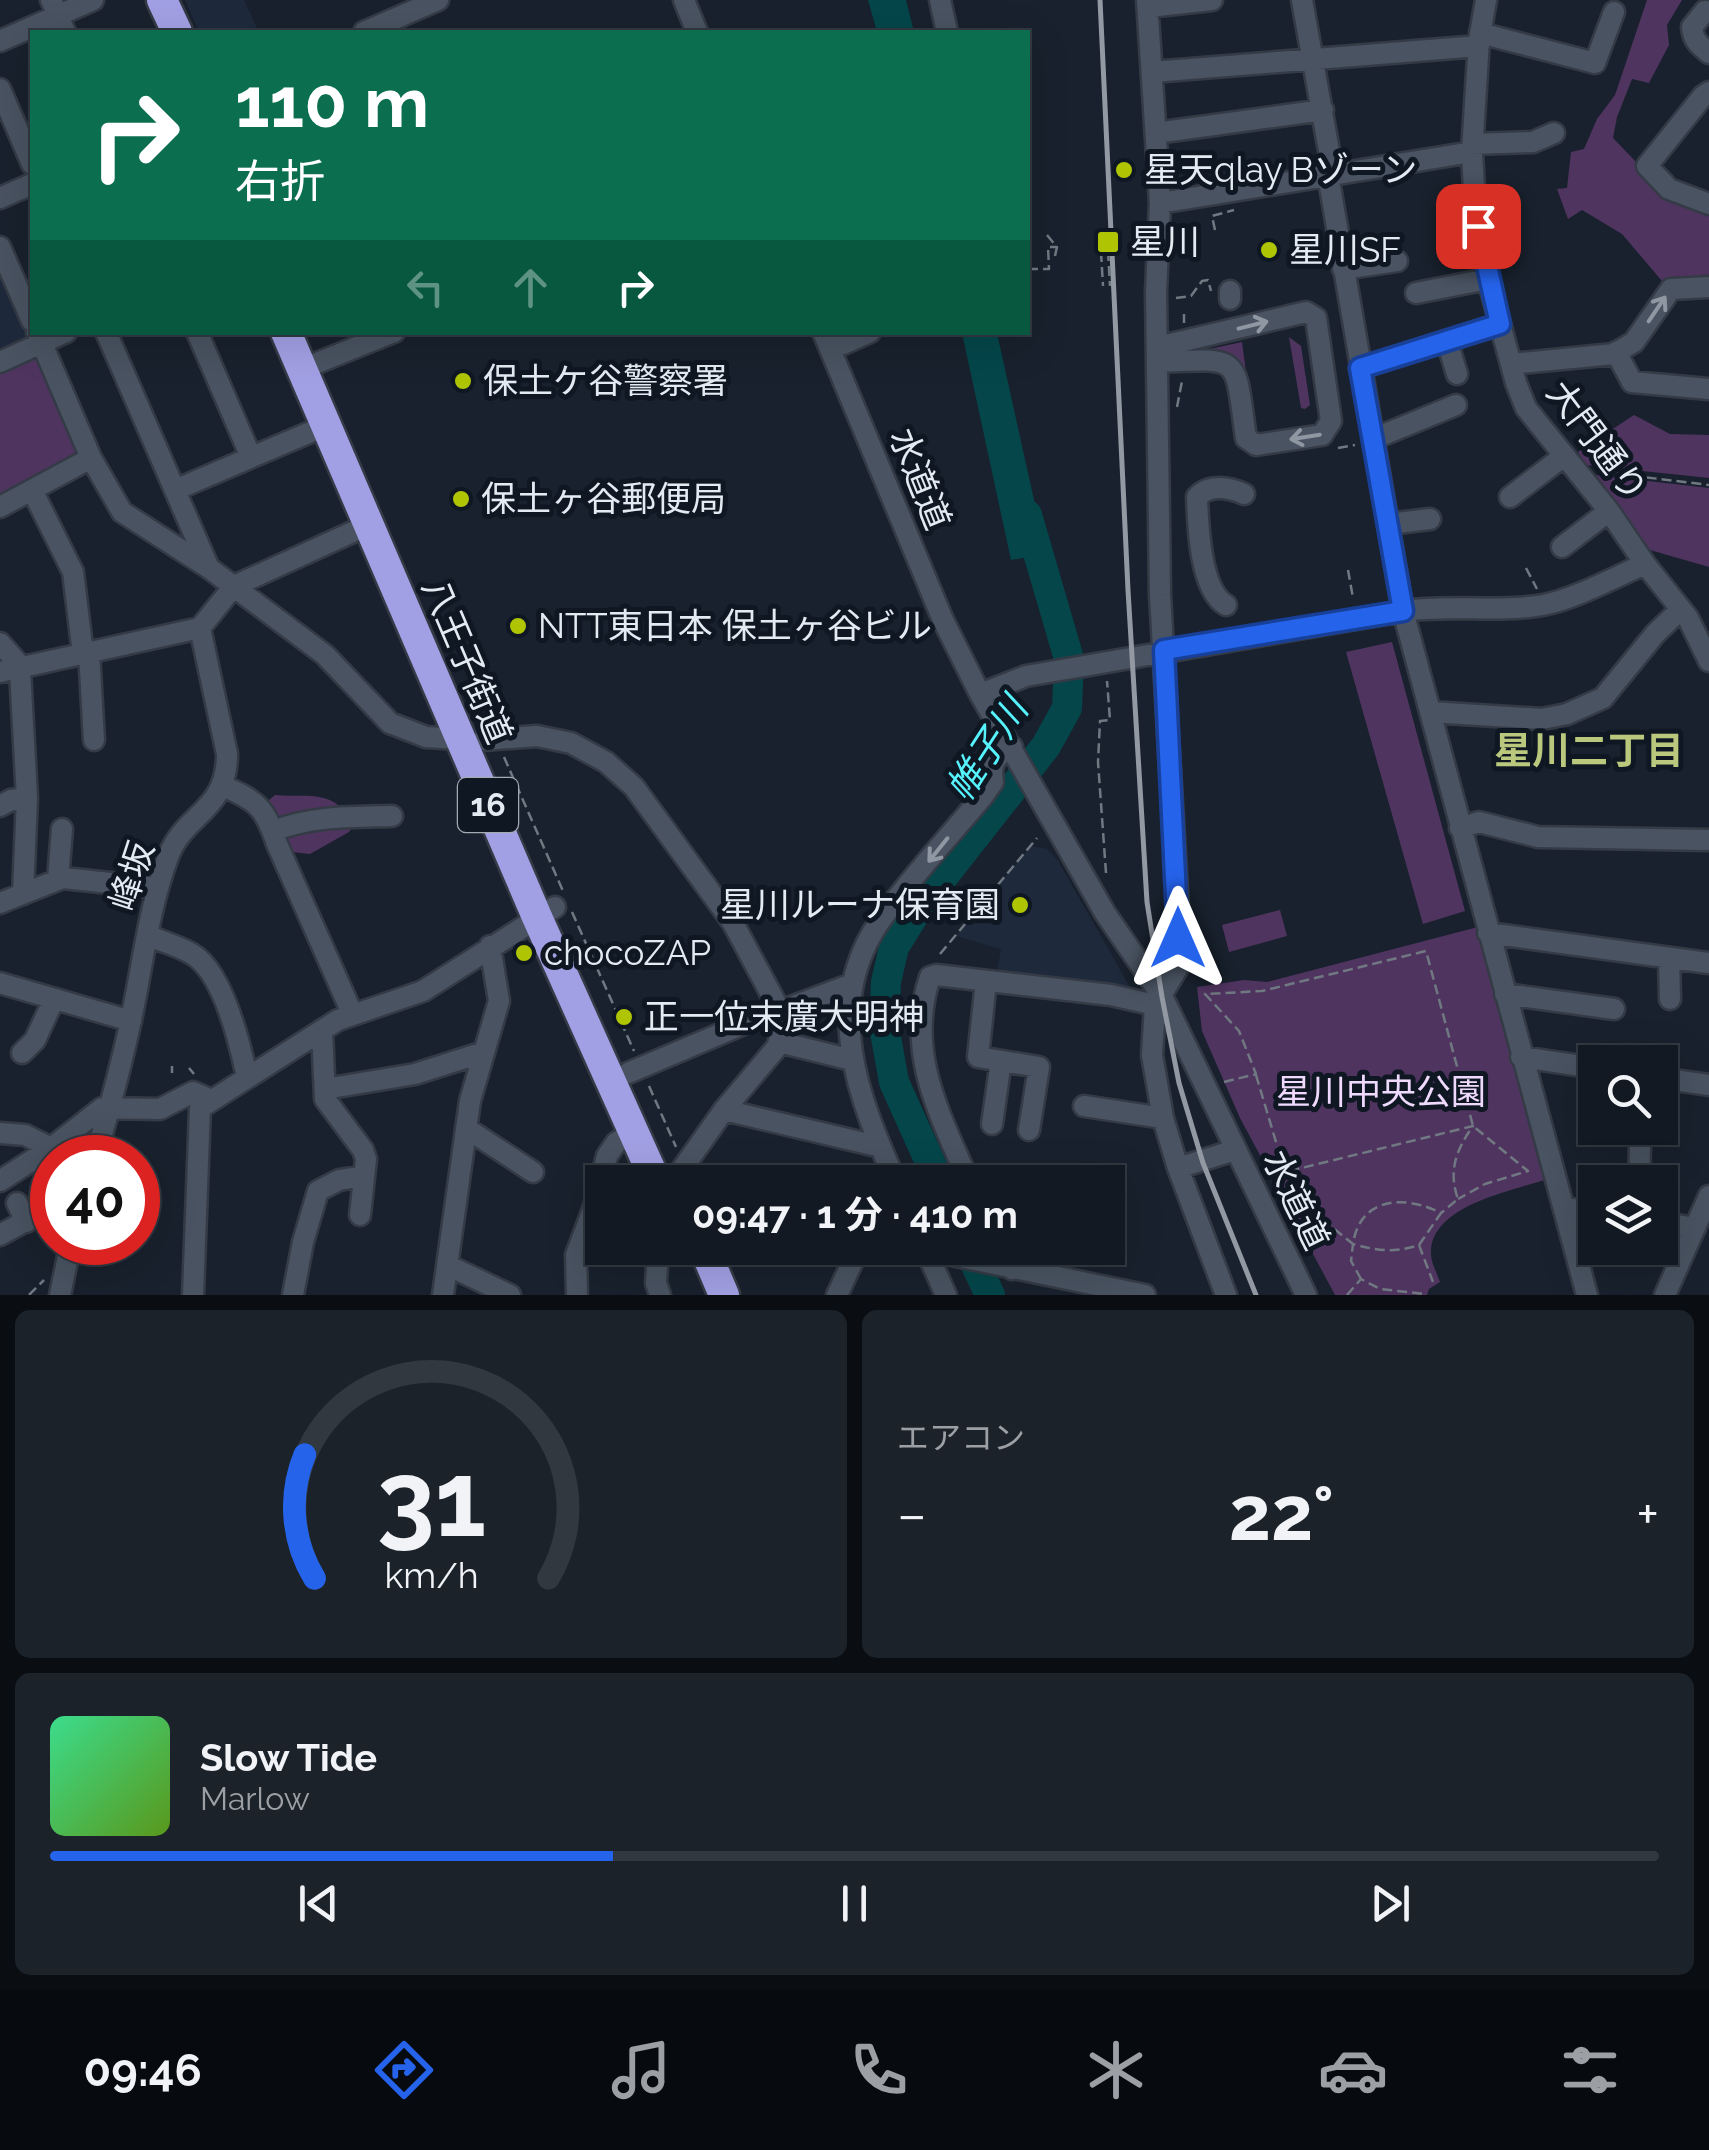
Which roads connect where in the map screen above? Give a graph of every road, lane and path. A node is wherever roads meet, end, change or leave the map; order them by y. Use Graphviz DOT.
graph roads {
  1 [pos="93,0"];
  2 [pos="140,0"];
  3 [pos="162,0"];
  4 [pos="438,0"];
  5 [pos="684,0"];
  6 [pos="940,0"];
  7 [pos="1212,0"];
  8 [pos="1302,0"];
  9 [pos="1486,0"];
  10 [pos="1148,4"];
  11 [pos="1614,12"];
  12 [pos="1709,12"];
  13 [pos="58,16"];
  14 [pos="153,30"];
  15 [pos="176,30"];
  16 [pos="373,30"];
  17 [pos="696,30"];
  18 [pos="946,30"];
  19 [pos="0,40"];
  20 [pos="1480,40"];
  21 [pos="1709,53"];
  22 [pos="1312,58"];
  23 [pos="1152,72"];
  24 [pos="0,89"];
  25 [pos="1709,92"];
  26 [pos="1322,110"];
  27 [pos="1554,133"];
  28 [pos="1156,134"];
  29 [pos="1472,148"];
  30 [pos="30,159"];
  31 [pos="1328,176"];
  32 [pos="30,185"];
  33 [pos="0,198"];
  34 [pos="1160,203"];
  35 [pos="1709,204"];
  36 [pos="1233,205"];
  37 [pos="1204,210"];
  38 [pos="1230,212"];
  39 [pos="1215,230"];
  40 [pos="1047,236"];
  41 [pos="0,247"];
  42 [pos="1057,247"];
  43 [pos="1108,251"];
  44 [pos="1102,252"];
  45 [pos="1055,256"];
  46 [pos="1397,262"];
  47 [pos="1030,269"];
  48 [pos="1343,270"];
  49 [pos="1488,278"];
  50 [pos="1104,286"];
  51 [pos="1110,286"];
  52 [pos="1709,287"];
  53 [pos="1224,293"];
  54 [pos="1416,293"];
  55 [pos="1167,299"];
  56 [pos="1184,314"];
  57 [pos="30,316"];
  58 [pos="1500,324"];
  59 [pos="107,335"];
  60 [pos="197,335"];
  61 [pos="288,335"];
  62 [pos="307,335"];
  63 [pos="386,335"];
  64 [pos="824,335"];
  65 [pos="863,335"];
  66 [pos="40,338"];
  67 [pos="1447,342"];
  68 [pos="843,344"];
  69 [pos="1183,351"];
  70 [pos="1616,352"];
  71 [pos="1158,354"];
  72 [pos="0,362"];
  73 [pos="1511,364"];
  74 [pos="311,365"];
  75 [pos="1360,368"];
  76 [pos="1457,374"];
  77 [pos="1709,390"];
  78 [pos="1456,405"];
  79 [pos="1176,411"];
  80 [pos="326,425"];
  81 [pos="1366,442"];
  82 [pos="1336,448"];
  83 [pos="251,456"];
  84 [pos="91,458"];
  85 [pos="1570,462"];
  86 [pos="1709,485"];
  87 [pos="32,490"];
  88 [pos="175,490"];
  89 [pos="1244,494"];
  90 [pos="1510,496"];
  91 [pos="0,507"];
  92 [pos="1610,511"];
  93 [pos="1430,519"];
  94 [pos="1388,524"];
  95 [pos="368,525"];
  96 [pos="1562,547"];
  97 [pos="1645,564"];
  98 [pos="209,568"];
  99 [pos="1348,570"];
  100 [pos="234,586"];
  101 [pos="1226,605"];
  102 [pos="1681,609"];
  103 [pos="1354,610"];
  104 [pos="1403,611"];
  105 [pos="200,628"];
  106 [pos="0,642"];
  107 [pos="1164,650"];
  108 [pos="86,653"];
  109 [pos="1709,662"];
  110 [pos="1097,664"];
  111 [pos="14,670"];
  112 [pos="980,694"];
  113 [pos="1430,712"];
  114 [pos="94,740"];
  115 [pos="481,742"];
  116 [pos="1013,751"];
  117 [pos="223,786"];
  118 [pos="27,798"];
  119 [pos="0,806"];
  120 [pos="392,816"];
  121 [pos="1460,828"];
  122 [pos="62,829"];
  123 [pos="1046,829"];
  124 [pos="272,831"];
  125 [pos="1709,840"];
  126 [pos="58,880"];
  127 [pos="1108,882"];
  128 [pos="157,888"];
  129 [pos="23,894"];
  130 [pos="0,903"];
  131 [pos="557,907"];
  132 [pos="1488,933"];
  133 [pos="148,936"];
  134 [pos="490,946"];
  135 [pos="1669,958"];
  136 [pos="1709,963"];
  137 [pos="930,977"];
  138 [pos="986,981"];
  139 [pos="0,982"];
  140 [pos="852,984"];
  141 [pos="1504,994"];
  142 [pos="54,999"];
  143 [pos="1670,999"];
  144 [pos="1158,1000"];
  145 [pos="1614,1009"];
  146 [pos="779,1010"];
  147 [pos="352,1013"];
  148 [pos="131,1021"];
  149 [pos="322,1030"];
  150 [pos="780,1042"];
  151 [pos="484,1052"];
  152 [pos="22,1053"];
  153 [pos="1521,1057"];
  154 [pos="852,1060"];
  155 [pos="1002,1061"];
  156 [pos="1578,1065"];
  157 [pos="172,1066"];
  158 [pos="635,1070"];
  159 [pos="172,1074"];
  160 [pos="1256,1074"];
  161 [pos="246,1077"];
  162 [pos="1678,1081"];
  163 [pos="1222,1083"];
  164 [pos="1709,1085"];
  165 [pos="325,1089"];
  166 [pos="212,1100"];
  167 [pos="1084,1106"];
  168 [pos="110,1107"];
  169 [pos="724,1110"];
  170 [pos="1163,1118"];
  171 [pos="992,1124"];
  172 [pos="1473,1126"];
  173 [pos="466,1128"];
  174 [pos="1029,1130"];
  175 [pos="633,1132"];
  176 [pos="0,1133"];
  177 [pos="69,1135"];
  178 [pos="101,1135"];
  179 [pos="30,1138"];
  180 [pos="880,1147"];
  181 [pos="1640,1147"];
  182 [pos="1234,1150"];
  183 [pos="30,1162"];
  184 [pos="662,1165"];
  185 [pos="668,1165"];
  186 [pos="668,1165"];
  187 [pos="681,1165"];
  188 [pos="888,1165"];
  189 [pos="961,1165"];
  190 [pos="1639,1165"];
  191 [pos="1178,1168"];
  192 [pos="533,1172"];
  193 [pos="1285,1172"];
  194 [pos="364,1176"];
  195 [pos="0,1181"];
  196 [pos="1709,1196"];
  197 [pos="1458,1200"];
  198 [pos="1564,1208"];
  199 [pos="1578,1210"];
  200 [pos="30,1211"];
  201 [pos="1441,1214"];
  202 [pos="360,1215"];
  203 [pos="1678,1225"];
  204 [pos="1695,1228"];
  205 [pos="0,1235"];
  206 [pos="1352,1244"];
  207 [pos="1420,1245"];
  208 [pos="66,1265"];
  209 [pos="447,1265"];
  210 [pos="657,1265"];
  211 [pos="691,1265"];
  212 [pos="711,1265"];
  213 [pos="851,1265"];
  214 [pos="931,1265"];
  215 [pos="998,1265"];
  216 [pos="1011,1265"];
  217 [pos="1012,1268"];
  218 [pos="1361,1279"];
  219 [pos="1433,1282"];
  220 [pos="1425,1294"];
  221 [pos="60,1295"];
  222 [pos="194,1295"];
  223 [pos="293,1295"];
  224 [pos="443,1295"];
  225 [pos="510,1295"];
  226 [pos="577,1295"];
  227 [pos="660,1295"];
  228 [pos="704,1295"];
  229 [pos="724,1295"];
  230 [pos="837,1295"];
  231 [pos="946,1295"];
  232 [pos="1146,1295"];
  233 [pos="1226,1295"];
  234 [pos="1306,1295"];
  235 [pos="1346,1295"];
  236 [pos="1586,1295"];
  237 [pos="1665,1295"];
  1 -- 13 [label="street"];
  2 -- 14 [label="highway"];
  3 -- 15 [label="highway"];
  4 -- 16 [label="street"];
  5 -- 17 [label="street"];
  6 -- 18 [label="street"];
  7 -- 10 [label="street"];
  8 -- 22 [label="street"];
  9 -- 20 [label="street, 大門通り"];
  10 -- 23 [label="street"];
  11 -- 20 [label="street"];
  12 -- 21 [label="street"];
  13 -- 19 [label="street"];
  20 -- 22 [label="street"];
  20 -- 29 [label="street, 大門通り"];
  22 -- 23 [label="street"];
  22 -- 26 [label="street"];
  23 -- 28 [label="street"];
  24 -- 30 [label="street"];
  25 -- 35 [label="street"];
  26 -- 28 [label="street"];
  26 -- 31 [label="street"];
  27 -- 29 [label="street"];
  28 -- 34 [label="street"];
  29 -- 31 [label="street"];
  29 -- 49 [label="street, 大門通り"];
  31 -- 34 [label="street"];
  31 -- 48 [label="street"];
  32 -- 33 [label="street"];
  34 -- 71 [label="street"];
  36 -- 37 [label="path"];
  38 -- 39 [label="path"];
  40 -- 42 [label="path"];
  41 -- 57 [label="street"];
  42 -- 45 [label="path"];
  42 -- 47 [label="path"];
  43 -- 51 [label="path"];
  44 -- 50 [label="path"];
  46 -- 48 [label="street"];
  48 -- 75 [label="street"];
  49 -- 54 [label="street"];
  49 -- 58 [label="street, 大門通り"];
  70 -- 52 [label="street, one-way"];
  53 -- 55 [label="path"];
  56 -- 69 [label="path"];
  58 -- 67 [label="street"];
  58 -- 73 [label="street, 大門通り"];
  59 -- 88 [label="street"];
  60 -- 83 [label="street"];
  61 -- 74 [label="highway, 八王子街道 / 16"];
  62 -- 74 [label="highway, 八王子街道 / 16"];
  63 -- 74 [label="street"];
  64 -- 112 [label="street, 水道道"];
  65 -- 68 [label="street"];
  66 -- 72 [label="street"];
  66 -- 84 [label="street"];
  67 -- 75 [label="street"];
  67 -- 76 [label="street"];
  69 -- 69 [label="street, one-way"];
  69 -- 71 [label="street"];
  69 -- 79 [label="path"];
  70 -- 73 [label="street"];
  70 -- 77 [label="street"];
  71 -- 107 [label="street"];
  73 -- 85 [label="street, 大門通り"];
  74 -- 80 [label="highway, 八王子街道 / 16"];
  74 -- 115 [label="highway, 八王子街道 / 16"];
  75 -- 81 [label="street"];
  78 -- 81 [label="street"];
  80 -- 83 [label="street"];
  80 -- 95 [label="highway, 八王子街道 / 16"];
  81 -- 82 [label="path"];
  81 -- 94 [label="street"];
  83 -- 88 [label="street"];
  84 -- 87 [label="street"];
  84 -- 98 [label="street"];
  85 -- 86 [label="path"];
  85 -- 90 [label="street"];
  85 -- 92 [label="street, 大門通り"];
  87 -- 91 [label="street"];
  87 -- 108 [label="street"];
  88 -- 98 [label="street"];
  89 -- 101 [label="street"];
  92 -- 96 [label="street"];
  92 -- 97 [label="street, 大門通り"];
  93 -- 94 [label="street"];
  94 -- 104 [label="street"];
  95 -- 100 [label="street"];
  95 -- 115 [label="highway, 八王子街道 / 16"];
  97 -- 102 [label="street, 大門通り"];
  97 -- 104 [label="street"];
  98 -- 100 [label="street"];
  99 -- 103 [label="path"];
  100 -- 105 [label="street"];
  100 -- 115 [label="street"];
  102 -- 109 [label="street, 大門通り"];
  102 -- 113 [label="street"];
  104 -- 107 [label="street"];
  104 -- 113 [label="street"];
  105 -- 108 [label="street"];
  105 -- 117 [label="street"];
  106 -- 111 [label="street"];
  107 -- 110 [label="street"];
  107 -- 144 [label="street"];
  108 -- 111 [label="street"];
  108 -- 114 [label="street"];
  110 -- 112 [label="street"];
  110 -- 127 [label="path"];
  111 -- 118 [label="street"];
  112 -- 116 [label="street, 水道道"];
  113 -- 121 [label="street"];
  115 -- 131 [label="highway, 八王子街道 / 16"];
  115 -- 131 [label="path"];
  115 -- 146 [label="street"];
  116 -- 123 [label="street, 水道道"];
  116 -- 140 [label="street, one-way"];
  117 -- 124 [label="street"];
  117 -- 128 [label="street, 峰坂"];
  118 -- 119 [label="street"];
  118 -- 129 [label="street"];
  120 -- 124 [label="street"];
  121 -- 125 [label="street"];
  121 -- 132 [label="street"];
  122 -- 126 [label="street"];
  123 -- 137 [label="path"];
  123 -- 144 [label="street, 水道道"];
  124 -- 147 [label="street"];
  126 -- 128 [label="street"];
  126 -- 129 [label="street"];
  128 -- 133 [label="street, 峰坂"];
  129 -- 130 [label="street"];
  131 -- 134 [label="street"];
  131 -- 158 [label="highway, 八王子街道 / 16"];
  131 -- 158 [label="path"];
  131 -- 175 [label="highway, 八王子街道 / 16"];
  132 -- 135 [label="street"];
  132 -- 141 [label="street"];
  133 -- 148 [label="street, 峰坂"];
  133 -- 161 [label="street"];
  134 -- 147 [label="street"];
  134 -- 151 [label="street"];
  135 -- 136 [label="street"];
  135 -- 143 [label="street"];
  137 -- 138 [label="street"];
  137 -- 189 [label="street"];
  138 -- 144 [label="street"];
  138 -- 155 [label="street"];
  139 -- 142 [label="street"];
  140 -- 146 [label="street"];
  140 -- 154 [label="street"];
  141 -- 145 [label="street"];
  141 -- 153 [label="street"];
  142 -- 148 [label="street"];
  142 -- 152 [label="street"];
  144 -- 170 [label="street"];
  144 -- 182 [label="street, 水道道"];
  146 -- 150 [label="street"];
  146 -- 158 [label="street"];
  147 -- 149 [label="street"];
  148 -- 168 [label="street, 峰坂"];
  149 -- 161 [label="street"];
  149 -- 165 [label="street"];
  150 -- 154 [label="street"];
  150 -- 169 [label="street"];
  151 -- 165 [label="street"];
  151 -- 173 [label="street"];
  153 -- 156 [label="street"];
  153 -- 198 [label="street"];
  154 -- 180 [label="street"];
  155 -- 171 [label="street"];
  155 -- 174 [label="street"];
  157 -- 159 [label="path"];
  158 -- 185 [label="highway, 八王子街道 / 16"];
  158 -- 186 [label="path"];
  160 -- 163 [label="path"];
  160 -- 172 [label="path"];
  160 -- 193 [label="path"];
  161 -- 166 [label="street"];
  162 -- 164 [label="street"];
  165 -- 194 [label="street"];
  166 -- 168 [label="street"];
  166 -- 222 [label="street"];
  167 -- 170 [label="street"];
  168 -- 177 [label="street"];
  168 -- 178 [label="street, 峰坂"];
  169 -- 180 [label="street"];
  169 -- 187 [label="street"];
  170 -- 191 [label="street"];
  172 -- 193 [label="path"];
  172 -- 197 [label="path"];
  172 -- 197 [label="path"];
  173 -- 192 [label="street"];
  173 -- 209 [label="street"];
  175 -- 184 [label="highway, 八王子街道 / 16"];
  175 -- 226 [label="street"];
  176 -- 179 [label="street"];
  180 -- 188 [label="street"];
  181 -- 190 [label="street"];
  182 -- 191 [label="street"];
  182 -- 234 [label="street, 水道道"];
  183 -- 195 [label="street"];
  191 -- 233 [label="street"];
  193 -- 206 [label="path"];
  194 -- 202 [label="street"];
  194 -- 223 [label="street"];
  196 -- 204 [label="street"];
  197 -- 201 [label="path"];
  198 -- 199 [label="street"];
  198 -- 236 [label="street"];
  200 -- 205 [label="street"];
  201 -- 206 [label="path"];
  201 -- 207 [label="path"];
  203 -- 204 [label="street"];
  204 -- 237 [label="street"];
  206 -- 207 [label="path"];
  206 -- 218 [label="path"];
  207 -- 219 [label="path"];
  208 -- 221 [label="street"];
  209 -- 224 [label="street"];
  209 -- 225 [label="street"];
  210 -- 227 [label="street"];
  211 -- 228 [label="highway"];
  212 -- 229 [label="highway"];
  213 -- 230 [label="street"];
  214 -- 231 [label="street"];
  215 -- 217 [label="street"];
  216 -- 217 [label="street"];
  217 -- 232 [label="street"];
  218 -- 220 [label="path"];
  218 -- 235 [label="path"];
}
